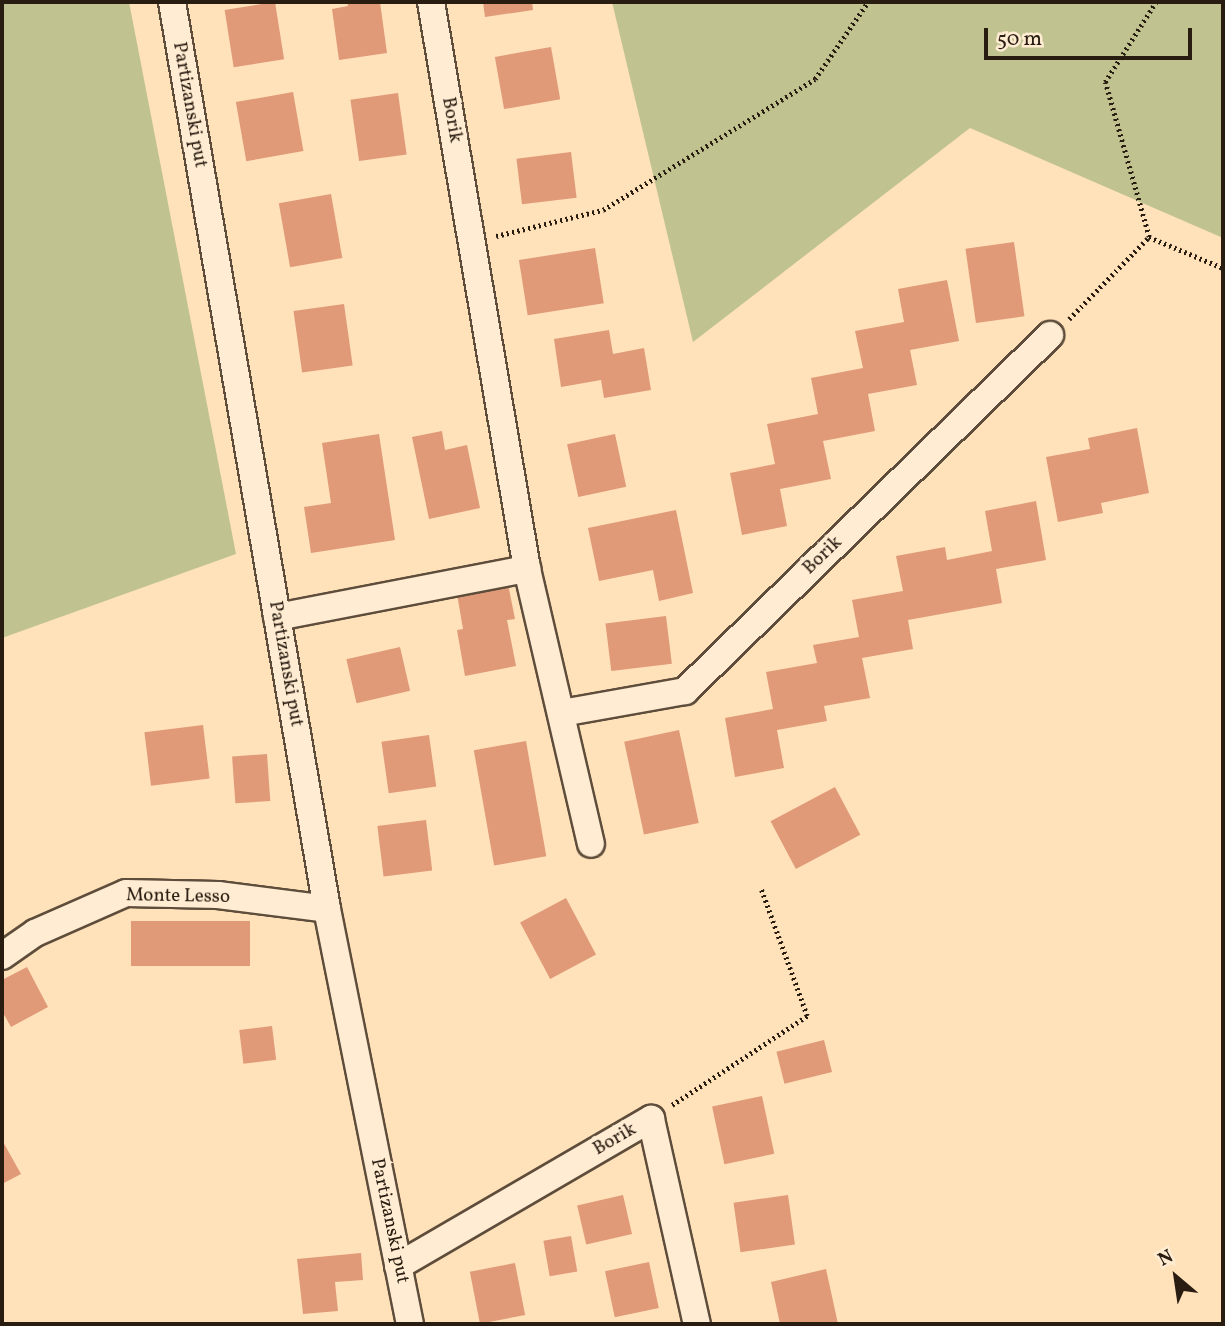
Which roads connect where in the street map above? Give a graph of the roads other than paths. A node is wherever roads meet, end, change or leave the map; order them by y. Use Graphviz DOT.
graph roads {
  1 [pos="172,2"];
  2 [pos="430,2"];
  3 [pos="1051,335"];
  4 [pos="527,569"];
  5 [pos="277,617"];
  6 [pos="562,713"];
  7 [pos="591,844"];
  8 [pos="327,909"];
  9 [pos="2,956"];
  10 [pos="398,1266"];
  11 [pos="410,1324"];
  12 [pos="697,1324"];
  1 -- 5 [label="street, Partizanski put"];
  2 -- 4 [label="street, Borik"];
  3 -- 6 [label="street, Borik"];
  4 -- 5 [label="street"];
  4 -- 6 [label="street, Borik"];
  5 -- 8 [label="street, Partizanski put"];
  6 -- 7 [label="street, Borik"];
  8 -- 9 [label="street, Monte Lesso"];
  8 -- 10 [label="street, Partizanski put"];
  10 -- 11 [label="street, Partizanski put"];
  10 -- 12 [label="street, Borik"];
}
